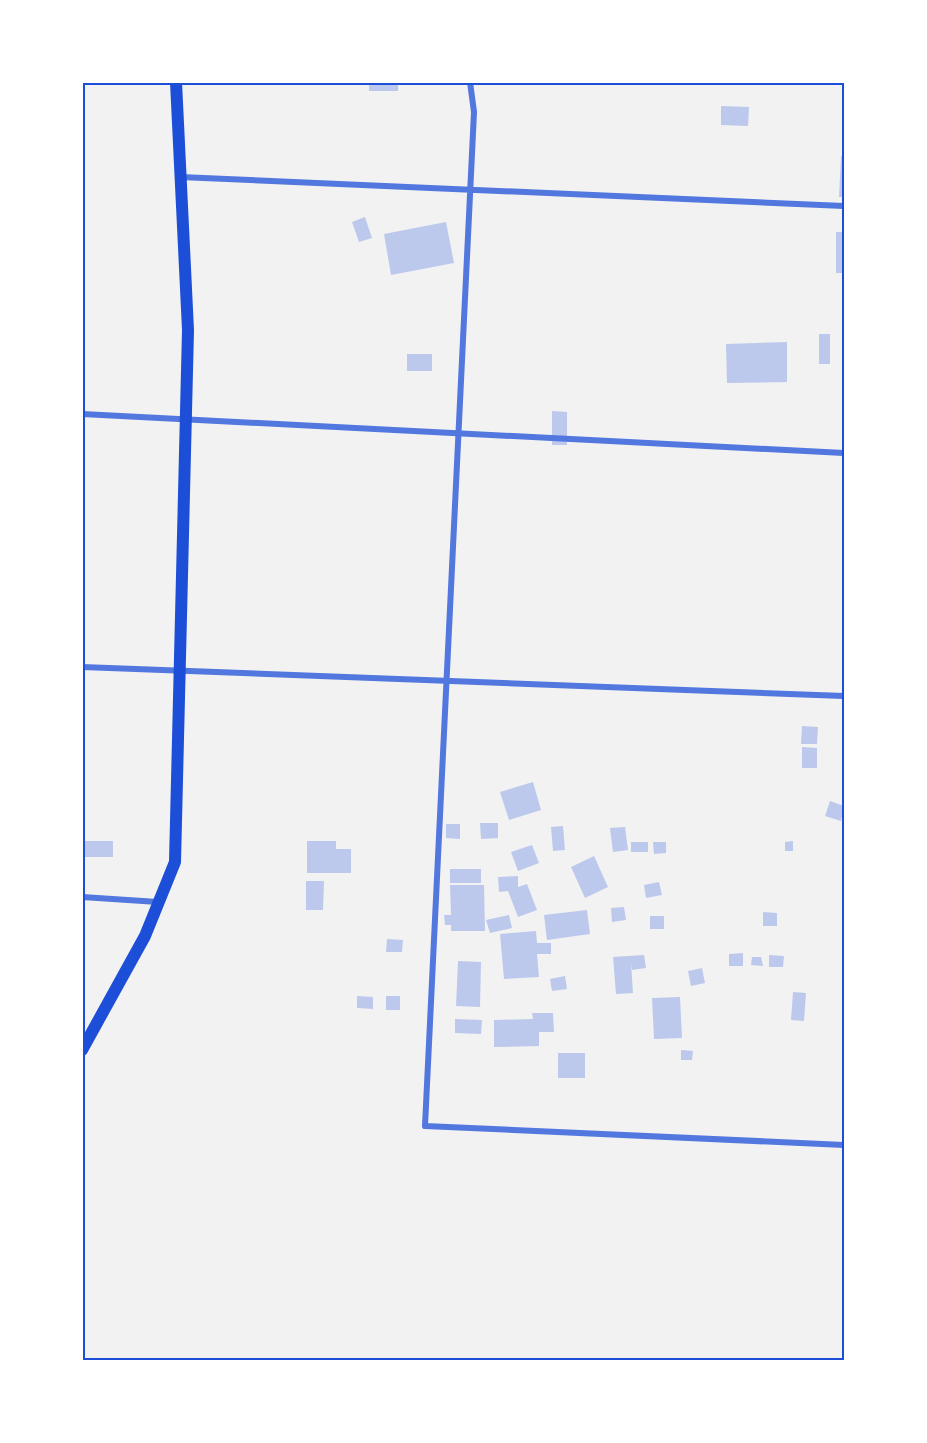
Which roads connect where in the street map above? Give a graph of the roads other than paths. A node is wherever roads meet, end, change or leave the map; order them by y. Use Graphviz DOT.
graph roads {
  1 [pos="176,82"];
  2 [pos="470,82"];
  3 [pos="180,177"];
  4 [pos="470,190"];
  5 [pos="844,206"];
  6 [pos="82,414"];
  7 [pos="186,419"];
  8 [pos="458,433"];
  9 [pos="844,453"];
  10 [pos="82,667"];
  11 [pos="179,670"];
  12 [pos="446,680"];
  13 [pos="844,696"];
  14 [pos="82,897"];
  15 [pos="159,902"];
  16 [pos="82,1050"];
  17 [pos="844,1145"];
  1 -- 3 [label="main road"];
  2 -- 4 [label="street"];
  3 -- 4 [label="street"];
  3 -- 7 [label="main road"];
  4 -- 5 [label="street"];
  4 -- 8 [label="street"];
  6 -- 7 [label="street"];
  7 -- 8 [label="street"];
  7 -- 11 [label="main road"];
  8 -- 9 [label="street"];
  8 -- 12 [label="street"];
  10 -- 11 [label="street"];
  11 -- 12 [label="street"];
  11 -- 15 [label="main road"];
  12 -- 13 [label="street"];
  12 -- 17 [label="street"];
  14 -- 15 [label="street"];
  15 -- 16 [label="main road"];
}
